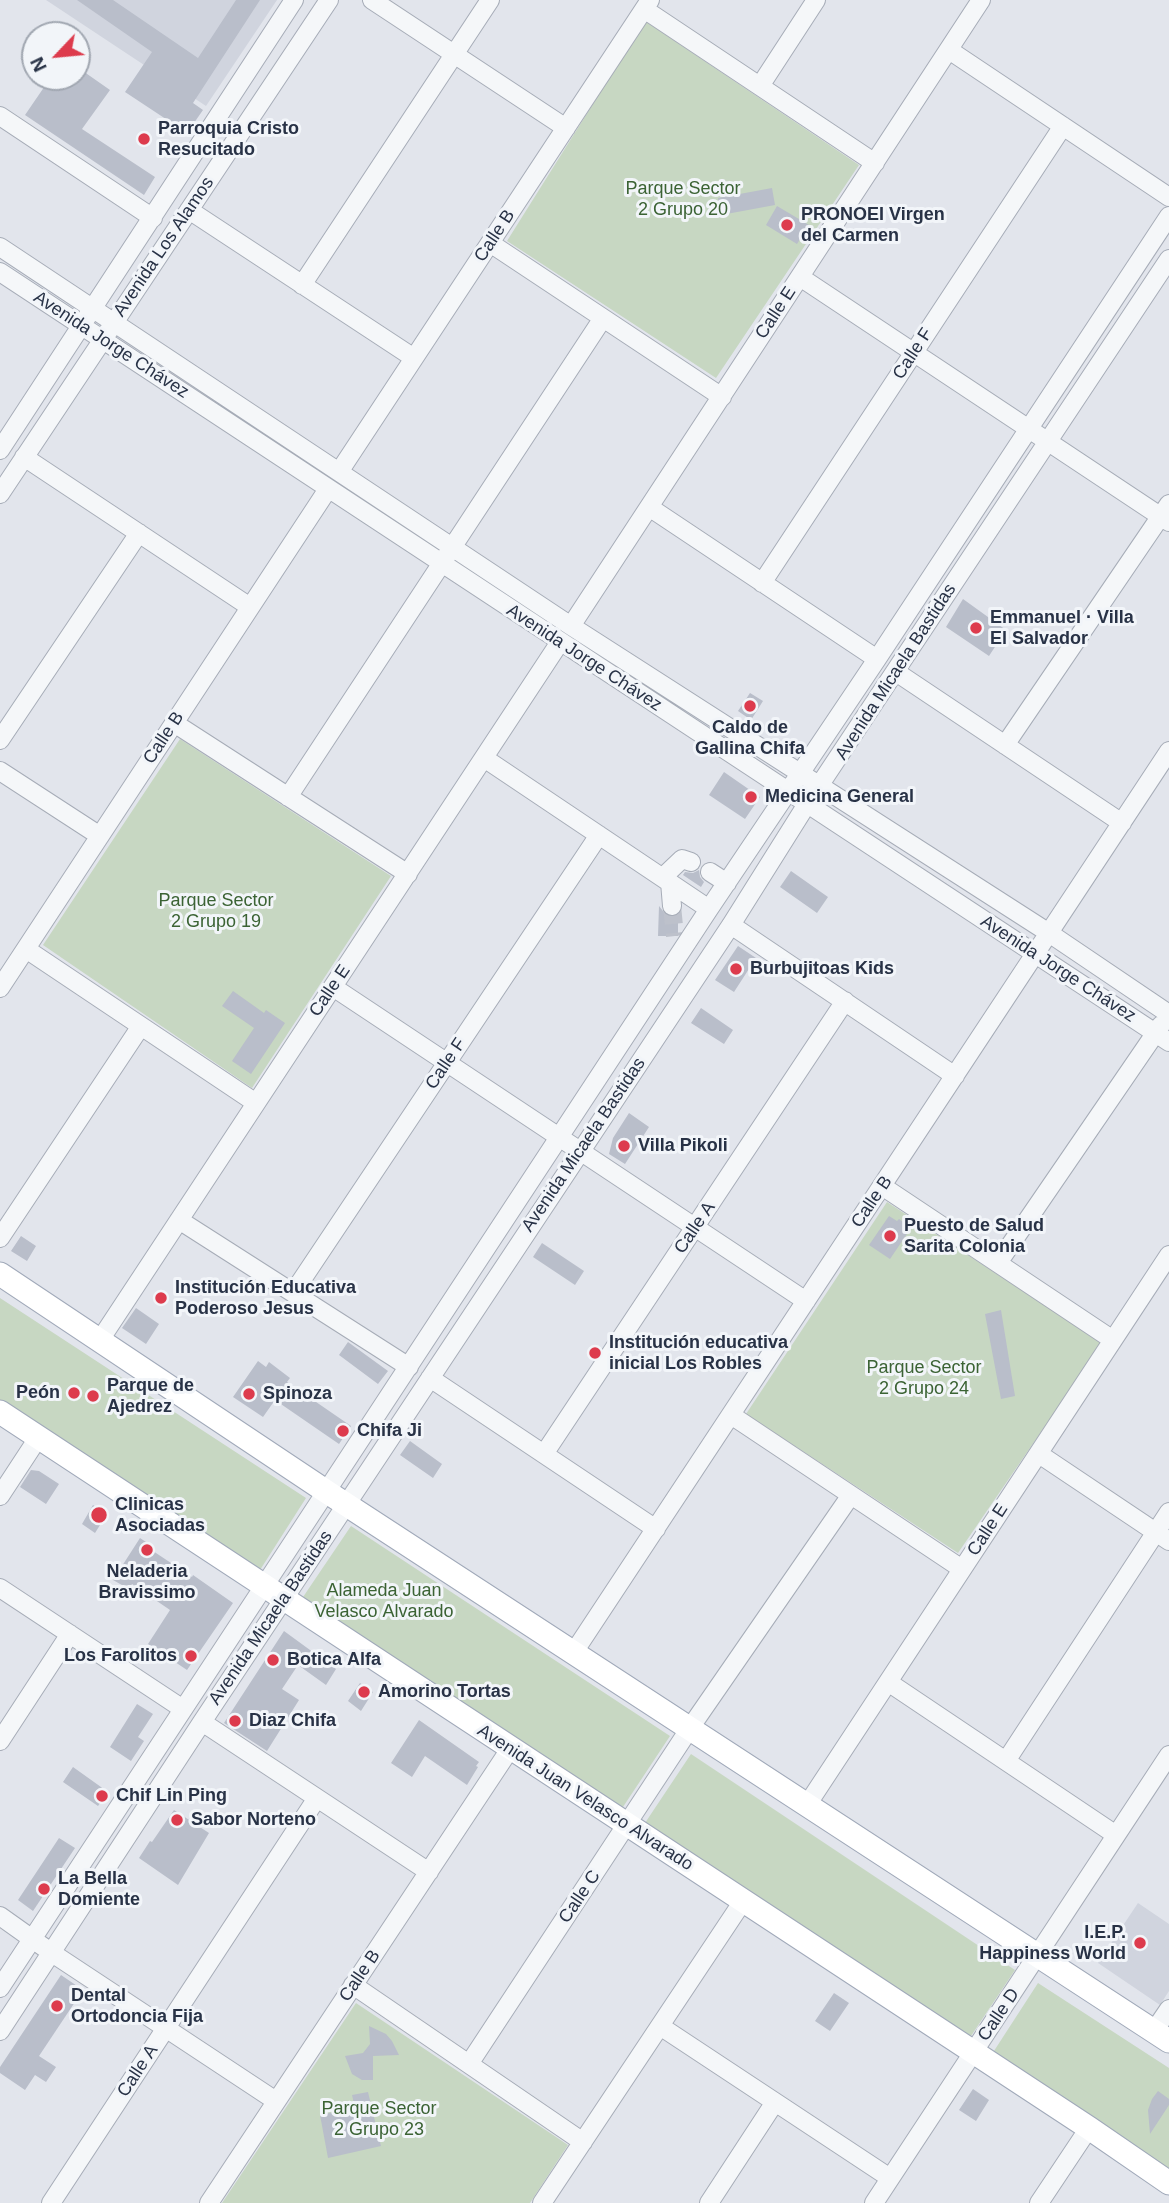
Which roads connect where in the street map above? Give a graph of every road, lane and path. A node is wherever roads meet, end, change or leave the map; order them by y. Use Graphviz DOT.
graph roads {
  1 [pos="294,0"];
  2 [pos="329,0"];
  3 [pos="372,0"];
  4 [pos="490,0"];
  5 [pos="816,0"];
  6 [pos="981,0"];
  7 [pos="647,5"];
  8 [pos="948,50"];
  9 [pos="454,54"];
  10 [pos="760,86"];
  11 [pos="0,116"];
  12 [pos="1063,126"];
  13 [pos="565,128"];
  14 [pos="875,163"];
  15 [pos="1169,197"];
  16 [pos="189,210"];
  17 [pos="1169,216"];
  18 [pos="153,218"];
  19 [pos="490,243"];
  20 [pos="0,247"];
  21 [pos="1169,259"];
  22 [pos="0,272"];
  23 [pos="800,277"];
  24 [pos="302,285"];
  25 [pos="93,308"];
  26 [pos="603,318"];
  27 [pos="114,322"];
  28 [pos="83,325"];
  29 [pos="104,339"];
  30 [pos="914,352"];
  31 [pos="414,358"];
  32 [pos="722,397"];
  33 [pos="1029,429"];
  34 [pos="1048,442"];
  35 [pos="1,445"];
  36 [pos="24,457"];
  37 [pos="339,472"];
  38 [pos="328,489"];
  39 [pos="0,494"];
  40 [pos="649,507"];
  41 [pos="1166,514"];
  42 [pos="139,533"];
  43 [pos="452,547"];
  44 [pos="441,563"];
  45 [pos="762,583"];
  46 [pos="250,607"];
  47 [pos="571,626"];
  48 [pos="560,642"];
  49 [pos="877,659"];
  50 [pos="896,672"];
  51 [pos="174,723"];
  52 [pos="0,740"];
  53 [pos="1005,745"];
  54 [pos="1169,751"];
  55 [pos="484,758"];
  56 [pos="0,771"];
  57 [pos="800,773"];
  58 [pos="820,787"];
  59 [pos="787,791"];
  60 [pos="288,797"];
  61 [pos="807,804"];
  62 [pos="1122,823"];
  63 [pos="599,835"];
  64 [pos="100,836"];
  65 [pos="691,862"];
  66 [pos="710,873"];
  67 [pos="408,874"];
  68 [pos="666,880"];
  69 [pos="727,883"];
  70 [pos="672,906"];
  71 [pos="709,909"];
  72 [pos="731,925"];
  73 [pos="1049,933"];
  74 [pos="675,936"];
  75 [pos="26,949"];
  76 [pos="1035,954"];
  77 [pos="677,958"];
  78 [pos="333,987"];
  79 [pos="0,988"];
  80 [pos="845,1001"];
  81 [pos="1169,1014"];
  82 [pos="141,1026"];
  83 [pos="1162,1038"];
  84 [pos="447,1062"];
  85 [pos="955,1076"];
  86 [pos="256,1103"];
  87 [pos="559,1136"];
  88 [pos="581,1150"];
  89 [pos="882,1186"];
  90 [pos="179,1220"];
  91 [pos="695,1227"];
  92 [pos="0,1238"];
  93 [pos="1169,1255"];
  94 [pos="998,1263"];
  95 [pos="0,1273"];
  96 [pos="293,1293"];
  97 [pos="806,1301"];
  98 [pos="100,1340"];
  99 [pos="1113,1340"];
  100 [pos="409,1367"];
  101 [pos="429,1378"];
  102 [pos="0,1412"];
  103 [pos="731,1415"];
  104 [pos="38,1438"];
  105 [pos="544,1454"];
  106 [pos="1039,1454"];
  107 [pos="851,1495"];
  108 [pos="0,1496"];
  109 [pos="337,1498"];
  110 [pos="1169,1512"];
  111 [pos="656,1529"];
  112 [pos="1162,1536"];
  113 [pos="962,1569"];
  114 [pos="0,1588"];
  115 [pos="274,1594"];
  116 [pos="70,1634"];
  117 [pos="574,1652"];
  118 [pos="888,1682"];
  119 [pos="183,1709"];
  120 [pos="202,1721"];
  121 [pos="690,1728"];
  122 [pos="0,1741"];
  123 [pos="510,1749"];
  124 [pos="1169,1755"];
  125 [pos="1006,1761"];
  126 [pos="317,1798"];
  127 [pos="807,1805"];
  128 [pos="628,1826"];
  129 [pos="1116,1835"];
  130 [pos="429,1872"];
  131 [pos="743,1901"];
  132 [pos="0,1916"];
  133 [pos="33,1938"];
  134 [pos="52,1953"];
  135 [pos="1038,1956"];
  136 [pos="353,1985"];
  137 [pos="0,1988"];
  138 [pos="1169,2009"];
  139 [pos="660,2026"];
  140 [pos="166,2028"];
  141 [pos="0,2031"];
  142 [pos="1162,2036"];
  143 [pos="973,2052"];
  144 [pos="469,2064"];
  145 [pos="276,2101"];
  146 [pos="775,2102"];
  147 [pos="1089,2128"];
  148 [pos="583,2142"];
  149 [pos="890,2178"];
  150 [pos="1169,2183"];
  151 [pos="51,2203"];
  152 [pos="209,2203"];
  153 [pos="542,2203"];
  154 [pos="709,2203"];
  155 [pos="874,2203"];
  156 [pos="1039,2203"];
  1 -- 18 [label="street, Avenida Los Alamos"];
  2 -- 16 [label="street, Avenida Los Alamos"];
  3 -- 9 [label="street"];
  4 -- 9 [label="street"];
  5 -- 10 [label="street"];
  6 -- 8 [label="street, Calle E"];
  7 -- 10 [label="street"];
  7 -- 13 [label="street, Calle B"];
  8 -- 12 [label="street"];
  8 -- 14 [label="street, Calle E"];
  9 -- 13 [label="street"];
  9 -- 24 [label="street"];
  10 -- 14 [label="street"];
  11 -- 18 [label="street"];
  12 -- 15 [label="street"];
  12 -- 30 [label="street, Calle F"];
  13 -- 19 [label="street, Calle B"];
  14 -- 23 [label="street, Calle E"];
  16 -- 24 [label="street"];
  16 -- 27 [label="street, Avenida Los Alamos"];
  17 -- 33 [label="street, Avenida Micaela Bastidas"];
  18 -- 25 [label="street, Avenida Los Alamos"];
  19 -- 26 [label="street"];
  19 -- 31 [label="street, Calle B"];
  20 -- 25 [label="street, Avenida Jorge Chávez"];
  21 -- 34 [label="street, Avenida Micaela Bastidas"];
  22 -- 28 [label="street, Avenida Jorge Chávez"];
  23 -- 30 [label="street"];
  23 -- 32 [label="street, Calle E"];
  24 -- 31 [label="street"];
  25 -- 27 [label="street, Avenida Jorge Chávez"];
  25 -- 28 [label="street, Avenida Los Alamos"];
  26 -- 32 [label="street"];
  26 -- 43 [label="street"];
  27 -- 29 [label="street, Avenida Los Alamos"];
  27 -- 37 [label="street, Avenida Jorge Chávez"];
  28 -- 29 [label="street, Avenida Jorge Chávez"];
  28 -- 35 [label="street, Avenida Los Alamos"];
  29 -- 36 [label="street, Avenida Los Alamos"];
  29 -- 38 [label="street, Avenida Jorge Chávez"];
  30 -- 33 [label="street"];
  30 -- 45 [label="street, Calle F"];
  31 -- 37 [label="street, Calle B"];
  32 -- 40 [label="street, Calle E"];
  33 -- 34 [label="street"];
  33 -- 49 [label="street, Avenida Micaela Bastidas"];
  34 -- 41 [label="street"];
  34 -- 50 [label="street, Avenida Micaela Bastidas"];
  36 -- 39 [label="street, Avenida Los Alamos"];
  36 -- 42 [label="street"];
  37 -- 43 [label="street, Avenida Jorge Chávez"];
  38 -- 44 [label="street, Avenida Jorge Chávez"];
  38 -- 46 [label="street, Calle B"];
  40 -- 45 [label="street"];
  40 -- 47 [label="street, Calle E"];
  41 -- 53 [label="street"];
  42 -- 46 [label="street"];
  42 -- 52 [label="street"];
  43 -- 44 [label="street"];
  43 -- 47 [label="street, Avenida Jorge Chávez"];
  44 -- 48 [label="street, Avenida Jorge Chávez"];
  44 -- 60 [label="street"];
  45 -- 49 [label="street"];
  46 -- 51 [label="street, Calle B"];
  47 -- 57 [label="street, Avenida Jorge Chávez"];
  48 -- 55 [label="street, Calle E"];
  48 -- 59 [label="street, Avenida Jorge Chávez"];
  49 -- 57 [label="street, Avenida Micaela Bastidas"];
  50 -- 53 [label="street"];
  50 -- 58 [label="street, Avenida Micaela Bastidas"];
  51 -- 60 [label="street"];
  51 -- 64 [label="street, Calle B"];
  53 -- 62 [label="street"];
  54 -- 62 [label="street, Calle B"];
  55 -- 63 [label="street"];
  55 -- 67 [label="street, Calle E"];
  56 -- 64 [label="street"];
  57 -- 58 [label="street, Avenida Jorge Chávez"];
  57 -- 59 [label="street, Avenida Micaela Bastidas"];
  58 -- 61 [label="street, Avenida Micaela Bastidas"];
  58 -- 73 [label="street, Avenida Jorge Chávez"];
  59 -- 61 [label="street, Avenida Jorge Chávez"];
  59 -- 69 [label="street, Avenida Micaela Bastidas"];
  60 -- 67 [label="street"];
  61 -- 72 [label="street, Avenida Micaela Bastidas"];
  61 -- 76 [label="street, Avenida Jorge Chávez"];
  62 -- 73 [label="street, Calle B"];
  63 -- 68 [label="street"];
  63 -- 84 [label="street, Calle F"];
  64 -- 75 [label="street, Calle B"];
  65 -- 68 [label="street"];
  66 -- 69 [label="street"];
  67 -- 78 [label="street, Calle E"];
  68 -- 70 [label="street"];
  68 -- 71 [label="street"];
  69 -- 71 [label="street, Avenida Micaela Bastidas"];
  71 -- 77 [label="street, Avenida Micaela Bastidas"];
  72 -- 80 [label="street"];
  72 -- 88 [label="street, Avenida Micaela Bastidas"];
  73 -- 76 [label="street, Calle B"];
  73 -- 81 [label="street, Avenida Jorge Chávez"];
  74 -- 77 [label="street"];
  75 -- 79 [label="street, Calle B"];
  75 -- 82 [label="street"];
  76 -- 83 [label="street, Avenida Jorge Chávez"];
  76 -- 85 [label="street, Calle B"];
  77 -- 87 [label="street, Avenida Micaela Bastidas"];
  78 -- 84 [label="street"];
  78 -- 86 [label="street, Calle E"];
  80 -- 85 [label="street"];
  80 -- 91 [label="street, Calle A"];
  81 -- 83 [label="street"];
  82 -- 86 [label="street"];
  82 -- 92 [label="street"];
  83 -- 94 [label="street"];
  84 -- 87 [label="street"];
  84 -- 96 [label="street, Calle F"];
  85 -- 89 [label="street, Calle B"];
  86 -- 90 [label="street, Calle E"];
  87 -- 88 [label="street"];
  87 -- 100 [label="street, Avenida Micaela Bastidas"];
  88 -- 91 [label="street"];
  88 -- 101 [label="street, Avenida Micaela Bastidas"];
  89 -- 94 [label="street"];
  89 -- 97 [label="street, Calle B"];
  90 -- 96 [label="street"];
  90 -- 98 [label="street, Calle E"];
  91 -- 97 [label="street"];
  91 -- 105 [label="street, Calle A"];
  93 -- 99 [label="street, Calle E"];
  94 -- 99 [label="street"];
  95 -- 98 [label="main road"];
  96 -- 100 [label="street"];
  97 -- 103 [label="street, Calle B"];
  98 -- 109 [label="main road"];
  99 -- 106 [label="street, Calle E"];
  100 -- 109 [label="street, Avenida Micaela Bastidas"];
  101 -- 105 [label="street"];
  101 -- 109 [label="street, Avenida Micaela Bastidas"];
  102 -- 104 [label="main road, Avenida Juan Velasco Alvarado"];
  103 -- 107 [label="street"];
  103 -- 111 [label="street, Calle B"];
  104 -- 108 [label="street"];
  104 -- 115 [label="main road, Avenida Juan Velasco Alvarado"];
  105 -- 111 [label="street"];
  106 -- 112 [label="street"];
  106 -- 113 [label="street, Calle E"];
  107 -- 113 [label="street"];
  107 -- 121 [label="street"];
  109 -- 115 [label="street, Avenida Micaela Bastidas"];
  109 -- 117 [label="main road"];
  110 -- 112 [label="street"];
  111 -- 117 [label="street, Calle B"];
  112 -- 125 [label="street"];
  113 -- 118 [label="street, Calle E"];
  114 -- 116 [label="street"];
  115 -- 119 [label="street, Avenida Micaela Bastidas"];
  115 -- 120 [label="street, Avenida Micaela Bastidas"];
  115 -- 123 [label="main road, Avenida Juan Velasco Alvarado"];
  116 -- 119 [label="street"];
  116 -- 122 [label="street"];
  117 -- 121 [label="main road"];
  118 -- 125 [label="street"];
  118 -- 127 [label="street, Calle E"];
  119 -- 133 [label="street, Avenida Micaela Bastidas"];
  120 -- 126 [label="street"];
  120 -- 134 [label="street, Avenida Micaela Bastidas"];
  121 -- 127 [label="main road"];
  121 -- 128 [label="street, Calle C"];
  123 -- 128 [label="main road, Avenida Juan Velasco Alvarado"];
  123 -- 130 [label="street, Calle B"];
  124 -- 129 [label="street, Calle D"];
  125 -- 129 [label="street"];
  126 -- 130 [label="street"];
  126 -- 140 [label="street, Calle A"];
  127 -- 135 [label="main road"];
  128 -- 131 [label="main road, Avenida Juan Velasco Alvarado"];
  128 -- 144 [label="street, Calle C"];
  129 -- 135 [label="street, Calle D"];
  130 -- 136 [label="street, Calle B"];
  131 -- 139 [label="street"];
  131 -- 143 [label="main road, Avenida Juan Velasco Alvarado"];
  132 -- 133 [label="street"];
  133 -- 134 [label="street"];
  133 -- 137 [label="street, Avenida Micaela Bastidas"];
  134 -- 140 [label="street"];
  134 -- 141 [label="street, Avenida Micaela Bastidas"];
  135 -- 142 [label="main road"];
  135 -- 143 [label="street, Calle D"];
  136 -- 144 [label="street"];
  136 -- 145 [label="street, Calle B"];
  138 -- 142 [label="street"];
  139 -- 146 [label="street"];
  139 -- 148 [label="street"];
  140 -- 145 [label="street"];
  140 -- 151 [label="street, Calle A"];
  143 -- 147 [label="main road, Avenida Juan Velasco Alvarado"];
  143 -- 149 [label="street, Calle D"];
  144 -- 148 [label="street"];
  145 -- 152 [label="street, Calle B"];
  146 -- 149 [label="street"];
  146 -- 154 [label="street"];
  147 -- 150 [label="main road, Avenida Juan Velasco Alvarado"];
  147 -- 156 [label="street"];
  148 -- 153 [label="street"];
  149 -- 155 [label="street, Calle D"];
}
